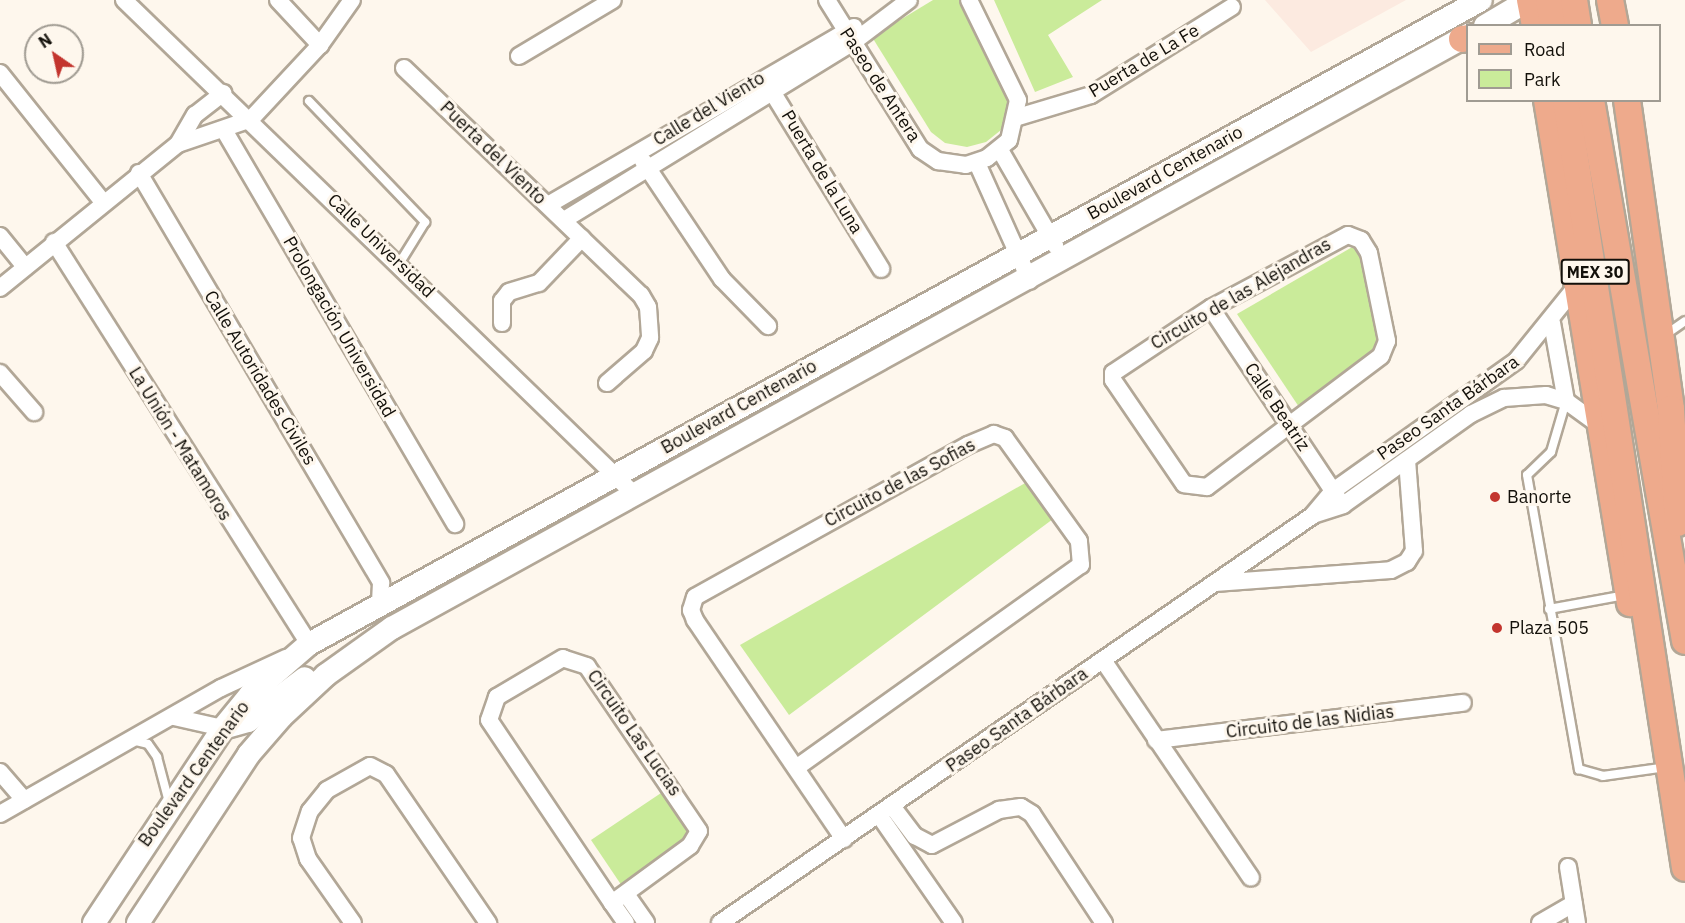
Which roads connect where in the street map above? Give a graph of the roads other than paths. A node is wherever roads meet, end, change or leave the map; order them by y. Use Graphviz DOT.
graph roads {
  1 [pos="124,0"];
  2 [pos="278,0"];
  3 [pos="352,0"];
  4 [pos="613,0"];
  5 [pos="827,0"];
  6 [pos="909,0"];
  7 [pos="969,0"];
  8 [pos="1480,0"];
  9 [pos="1529,0"];
  10 [pos="1549,0"];
  11 [pos="1574,0"];
  12 [pos="1610,0"];
  13 [pos="1232,7"];
  14 [pos="1488,24"];
  15 [pos="1535,24"];
  16 [pos="1553,24"];
  17 [pos="1578,24"];
  18 [pos="1615,24"];
  19 [pos="848,37"];
  20 [pos="1466,37"];
  21 [pos="320,45"];
  22 [pos="519,56"];
  23 [pos="404,68"];
  24 [pos="0,73"];
  25 [pos="763,76"];
  26 [pos="223,93"];
  27 [pos="773,93"];
  28 [pos="309,101"];
  29 [pos="1547,102"];
  30 [pos="1566,102"];
  31 [pos="1591,102"];
  32 [pos="1628,102"];
  33 [pos="1018,117"];
  34 [pos="251,119"];
  35 [pos="224,130"];
  36 [pos="178,144"];
  37 [pos="1000,150"];
  38 [pos="638,152"];
  39 [pos="977,163"];
  40 [pos="648,170"];
  41 [pos="139,173"];
  42 [pos="104,202"];
  43 [pos="548,205"];
  44 [pos="564,220"];
  45 [pos="0,236"];
  46 [pos="1050,237"];
  47 [pos="582,238"];
  48 [pos="54,242"];
  49 [pos="1017,255"];
  50 [pos="1064,262"];
  51 [pos="399,264"];
  52 [pos="25,267"];
  53 [pos="881,269"];
  54 [pos="1030,281"];
  55 [pos="0,288"];
  56 [pos="1574,289"];
  57 [pos="1211,308"];
  58 [pos="1685,321"];
  59 [pos="502,323"];
  60 [pos="1552,323"];
  61 [pos="768,326"];
  62 [pos="1662,338"];
  63 [pos="0,373"];
  64 [pos="607,382"];
  65 [pos="1566,400"];
  66 [pos="34,412"];
  67 [pos="1596,423"];
  68 [pos="1291,427"];
  69 [pos="1407,460"];
  70 [pos="615,475"];
  71 [pos="1333,490"];
  72 [pos="635,495"];
  73 [pos="1343,505"];
  74 [pos="1312,516"];
  75 [pos="455,524"];
  76 [pos="1675,574"];
  77 [pos="1214,584"];
  78 [pos="388,593"];
  79 [pos="1628,595"];
  80 [pos="1549,609"];
  81 [pos="1685,641"];
  82 [pos="303,649"];
  83 [pos="350,656"];
  84 [pos="1103,660"];
  85 [pos="1463,703"];
  86 [pos="174,717"];
  87 [pos="223,728"];
  88 [pos="1664,734"];
  89 [pos="131,740"];
  90 [pos="1156,740"];
  91 [pos="1671,766"];
  92 [pos="796,768"];
  93 [pos="0,772"];
  94 [pos="24,800"];
  95 [pos="169,804"];
  96 [pos="886,810"];
  97 [pos="0,814"];
  98 [pos="844,839"];
  99 [pos="1568,867"];
  100 [pos="1685,868"];
  101 [pos="1251,878"];
  102 [pos="619,898"];
  103 [pos="1574,903"];
  104 [pos="94,923"];
  105 [pos="138,923"];
  106 [pos="353,923"];
  107 [pos="488,923"];
  108 [pos="626,923"];
  109 [pos="646,923"];
  110 [pos="720,923"];
  111 [pos="954,923"];
  112 [pos="1104,923"];
  113 [pos="1540,923"];
  114 [pos="1577,923"];
  1 -- 26 [label="street, Calle Universidad"];
  2 -- 21 [label="street"];
  3 -- 21 [label="street"];
  4 -- 22 [label="street"];
  5 -- 19 [label="street, Paseo de Antera"];
  6 -- 19 [label="street, Calle del Viento"];
  7 -- 33 [label="street"];
  8 -- 46 [label="main road, Boulevard Centenario"];
  9 -- 14 [label="main road"];
  9 -- 15 [label="main road"];
  10 -- 16 [label="main road"];
  11 -- 17 [label="main road"];
  12 -- 18 [label="main road"];
  13 -- 33 [label="street, Puerta de La Fe"];
  19 -- 25 [label="street, Calle del Viento"];
  19 -- 27 [label="street, Calle del Viento"];
  19 -- 39 [label="street, Paseo de Antera"];
  20 -- 50 [label="main road, Boulevard Centenario"];
  21 -- 34 [label="street"];
  23 -- 43 [label="street, Puerta del Viento"];
  24 -- 42 [label="street"];
  25 -- 27 [label="street, Puerta de la Luna"];
  25 -- 38 [label="street, Calle del Viento"];
  26 -- 34 [label="street, Calle Universidad"];
  26 -- 36 [label="street"];
  27 -- 40 [label="street, Calle del Viento"];
  27 -- 53 [label="street, Puerta de la Luna"];
  28 -- 51 [label="lane"];
  29 -- 56 [label="main road"];
  30 -- 88 [label="main road, MEX 30"];
  31 -- 76 [label="main road, MEX 30"];
  32 -- 62 [label="main road"];
  33 -- 37 [label="street"];
  34 -- 35 [label="street"];
  34 -- 51 [label="street, Calle Universidad"];
  35 -- 36 [label="street"];
  35 -- 75 [label="street, Prolongación Universidad"];
  36 -- 41 [label="street"];
  37 -- 39 [label="street"];
  37 -- 46 [label="street"];
  38 -- 40 [label="street"];
  38 -- 43 [label="street, Calle del Viento"];
  39 -- 49 [label="street"];
  40 -- 44 [label="street, Calle del Viento"];
  40 -- 61 [label="street"];
  41 -- 42 [label="street"];
  41 -- 78 [label="street, Calle Autoridades Civiles"];
  42 -- 48 [label="street"];
  43 -- 44 [label="street, Puerta del Viento"];
  44 -- 47 [label="street, Puerta del Viento"];
  45 -- 52 [label="street"];
  46 -- 49 [label="main road, Boulevard Centenario"];
  46 -- 50 [label="street"];
  47 -- 59 [label="street"];
  47 -- 64 [label="street, Puerta del Viento"];
  48 -- 52 [label="street"];
  48 -- 82 [label="street, La Unión - Matamoros"];
  49 -- 54 [label="street"];
  49 -- 70 [label="main road, Boulevard Centenario"];
  50 -- 54 [label="main road, Boulevard Centenario"];
  51 -- 70 [label="street, Calle Universidad"];
  52 -- 55 [label="street"];
  54 -- 72 [label="main road, Boulevard Centenario"];
  56 -- 60 [label="street, Paseo Santa Bárbara"];
  56 -- 67 [label="main road"];
  57 -- 68 [label="street, Calle Beatriz"];
  57 -- 68 [label="street, Circuito de las Alejandras"];
  57 -- 68 [label="street, Circuito de las Alejandras"];
  58 -- 62 [label="lane"];
  60 -- 65 [label="street"];
  60 -- 71 [label="street, Paseo Santa Bárbara"];
  62 -- 76 [label="main road"];
  63 -- 66 [label="street"];
  65 -- 67 [label="street, Paseo Santa Bárbara"];
  65 -- 69 [label="street, Paseo Santa Bárbara"];
  65 -- 80 [label="lane"];
  67 -- 79 [label="main road"];
  68 -- 71 [label="street, Calle Beatriz"];
  69 -- 73 [label="street, Paseo Santa Bárbara"];
  69 -- 77 [label="street"];
  70 -- 72 [label="street, Calle Universidad"];
  70 -- 78 [label="main road, Boulevard Centenario"];
  71 -- 73 [label="street, Calle Beatriz"];
  71 -- 74 [label="street, Paseo Santa Bárbara"];
  72 -- 83 [label="main road, Boulevard Centenario"];
  73 -- 74 [label="street, Paseo Santa Bárbara"];
  74 -- 77 [label="street, Paseo Santa Bárbara"];
  76 -- 81 [label="main road, MEX 30"];
  77 -- 84 [label="street, Paseo Santa Bárbara"];
  78 -- 82 [label="main road, Boulevard Centenario"];
  79 -- 80 [label="lane"];
  79 -- 88 [label="main road"];
  80 -- 91 [label="lane"];
  82 -- 86 [label="street"];
  82 -- 87 [label="main road, Boulevard Centenario"];
  83 -- 87 [label="main road"];
  83 -- 105 [label="main road, Boulevard Centenario"];
  84 -- 90 [label="street"];
  84 -- 96 [label="street, Paseo Santa Bárbara"];
  85 -- 90 [label="street, Circuito de las Nidias"];
  86 -- 87 [label="street"];
  86 -- 89 [label="street"];
  87 -- 95 [label="main road, Boulevard Centenario"];
  88 -- 91 [label="main road, MEX 30"];
  89 -- 94 [label="street"];
  89 -- 95 [label="lane"];
  90 -- 101 [label="street"];
  91 -- 100 [label="main road, MEX 30"];
  92 -- 92 [label="street, Circuito de las Sofias"];
  92 -- 98 [label="street, Circuito de las Sofias"];
  93 -- 94 [label="street"];
  94 -- 97 [label="street"];
  95 -- 104 [label="main road, Boulevard Centenario"];
  96 -- 98 [label="street, Paseo Santa Bárbara"];
  96 -- 111 [label="street"];
  96 -- 112 [label="street"];
  98 -- 110 [label="street, Paseo Santa Bárbara"];
  99 -- 103 [label="street"];
  102 -- 102 [label="street, Circuito Las Lucias"];
  102 -- 108 [label="street, Circuito Las Lucias"];
  102 -- 109 [label="street, Circuito Las Lucias"];
  103 -- 113 [label="street"];
  103 -- 114 [label="street"];
  106 -- 107 [label="street"];
}
